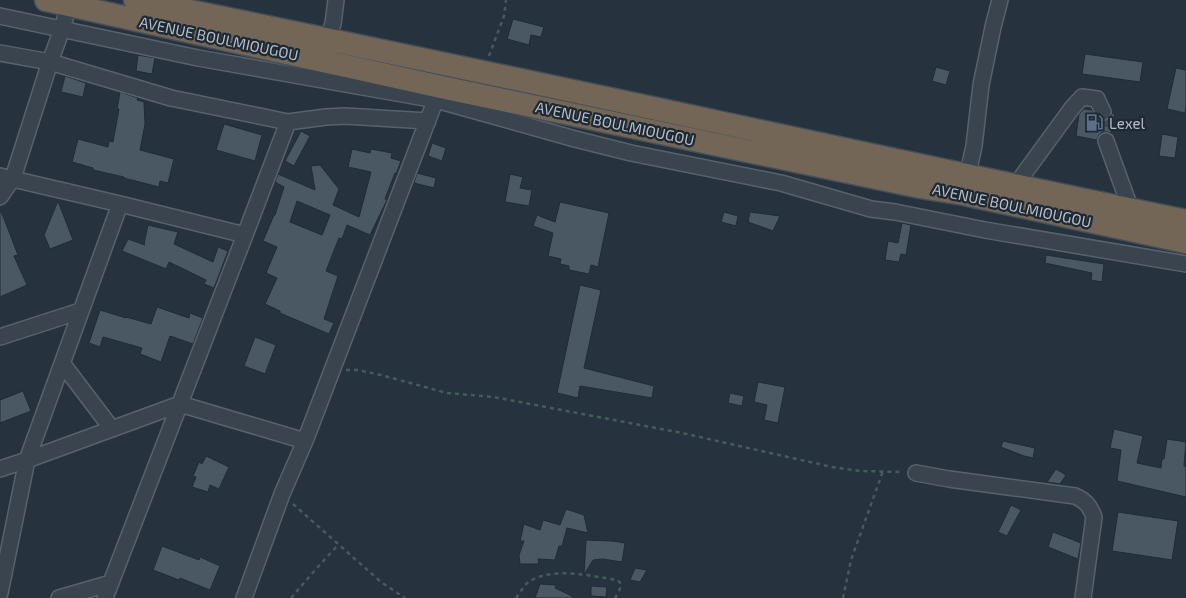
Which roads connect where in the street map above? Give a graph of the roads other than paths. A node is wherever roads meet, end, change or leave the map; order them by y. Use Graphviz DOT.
graph roads {
  1 [pos="46,0"];
  2 [pos="135,0"];
  3 [pos="336,0"];
  4 [pos="1000,0"];
  5 [pos="69,5"];
  6 [pos="0,16"];
  7 [pos="62,29"];
  8 [pos="327,38"];
  9 [pos="0,53"];
  10 [pos="50,62"];
  11 [pos="439,93"];
  12 [pos="1102,112"];
  13 [pos="428,121"];
  14 [pos="288,122"];
  15 [pos="1106,141"];
  16 [pos="6,177"];
  17 [pos="965,185"];
  18 [pos="1015,186"];
  19 [pos="0,197"];
  20 [pos="120,204"];
  21 [pos="1131,210"];
  22 [pos="1186,221"];
  23 [pos="245,235"];
  24 [pos="1186,242"];
  25 [pos="1186,264"];
  26 [pos="80,311"];
  27 [pos="0,337"];
  28 [pos="62,364"];
  29 [pos="180,404"];
  30 [pos="112,429"];
  31 [pos="304,441"];
  32 [pos="27,460"];
  33 [pos="0,469"];
  34 [pos="916,473"];
  35 [pos="111,583"];
  36 [pos="0,593"];
  37 [pos="59,598"];
  38 [pos="105,598"];
  39 [pos="244,598"];
  40 [pos="1083,598"];
  1 -- 5 [label="highway, AVENUE BOULMIOUGOU"];
  2 -- 8 [label="highway, AVENUE BOULMIOUGOU"];
  3 -- 8 [label="street"];
  4 -- 17 [label="street"];
  5 -- 7 [label="street"];
  5 -- 11 [label="highway, AVENUE BOULMIOUGOU"];
  6 -- 7 [label="street"];
  7 -- 10 [label="street"];
  7 -- 11 [label="street"];
  8 -- 17 [label="highway, AVENUE BOULMIOUGOU"];
  9 -- 10 [label="street"];
  10 -- 14 [label="street"];
  10 -- 16 [label="street"];
  11 -- 13 [label="street"];
  11 -- 17 [label="highway, AVENUE BOULMIOUGOU"];
  11 -- 25 [label="street"];
  12 -- 18 [label="street"];
  13 -- 14 [label="street"];
  13 -- 31 [label="street"];
  14 -- 23 [label="street"];
  15 -- 21 [label="street"];
  16 -- 19 [label="street"];
  16 -- 20 [label="street"];
  17 -- 18 [label="highway, AVENUE BOULMIOUGOU"];
  17 -- 24 [label="highway, AVENUE BOULMIOUGOU"];
  18 -- 21 [label="highway, AVENUE BOULMIOUGOU"];
  20 -- 23 [label="street"];
  20 -- 26 [label="street"];
  21 -- 22 [label="highway, AVENUE BOULMIOUGOU"];
  23 -- 29 [label="street"];
  26 -- 27 [label="street"];
  26 -- 28 [label="street"];
  28 -- 30 [label="street"];
  28 -- 32 [label="street"];
  29 -- 30 [label="street"];
  29 -- 31 [label="street"];
  29 -- 35 [label="street"];
  30 -- 32 [label="street"];
  31 -- 39 [label="street"];
  32 -- 33 [label="street"];
  32 -- 36 [label="street"];
  34 -- 40 [label="street"];
  35 -- 37 [label="street"];
  35 -- 38 [label="street"];
}
